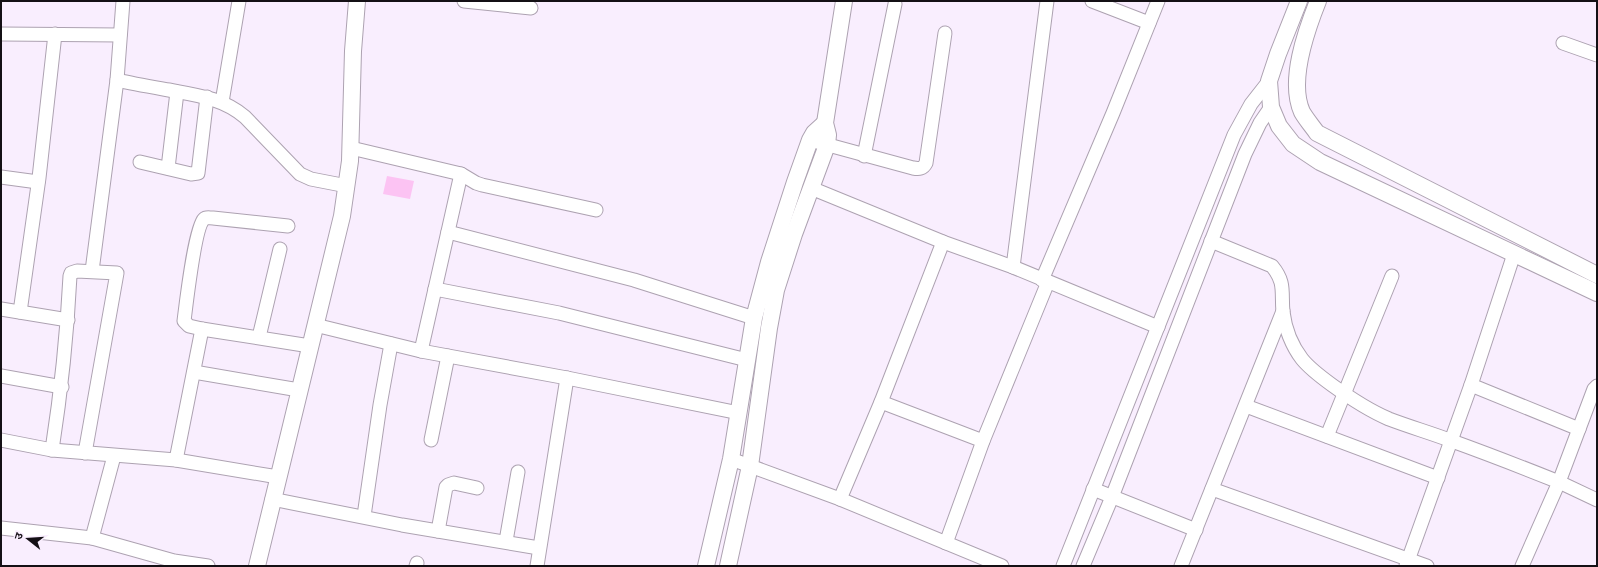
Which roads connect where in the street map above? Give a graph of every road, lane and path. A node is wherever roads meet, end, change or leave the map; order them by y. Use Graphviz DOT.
graph roads {
  1 [pos="123,1"];
  2 [pos="239,1"];
  3 [pos="357,1"];
  4 [pos="464,1"];
  5 [pos="844,1"];
  6 [pos="1047,1"];
  7 [pos="1092,1"];
  8 [pos="1158,1"];
  9 [pos="1299,1"];
  10 [pos="1318,1"];
  11 [pos="896,4"];
  12 [pos="531,8"];
  13 [pos="1149,23"];
  14 [pos="945,33"];
  15 [pos="1,34"];
  16 [pos="55,34"];
  17 [pos="120,35"];
  18 [pos="1563,43"];
  19 [pos="1597,55"];
  20 [pos="117,80"];
  21 [pos="1269,81"];
  22 [pos="177,92"];
  23 [pos="207,97"];
  24 [pos="222,102"];
  25 [pos="1271,107"];
  26 [pos="825,122"];
  27 [pos="810,140"];
  28 [pos="827,145"];
  29 [pos="351,148"];
  30 [pos="864,156"];
  31 [pos="140,162"];
  32 [pos="168,168"];
  33 [pos="461,174"];
  34 [pos="1,177"];
  35 [pos="38,182"];
  36 [pos="347,186"];
  37 [pos="811,188"];
  38 [pos="596,210"];
  39 [pos="288,226"];
  40 [pos="787,231"];
  41 [pos="448,232"];
  42 [pos="1211,241"];
  43 [pos="942,242"];
  44 [pos="280,249"];
  45 [pos="1514,254"];
  46 [pos="776,264"];
  47 [pos="1013,267"];
  48 [pos="92,271"];
  49 [pos="1597,274"];
  50 [pos="1392,276"];
  51 [pos="1045,281"];
  52 [pos="435,289"];
  53 [pos="1597,292"];
  54 [pos="1,309"];
  55 [pos="1283,311"];
  56 [pos="20,312"];
  57 [pos="754,318"];
  58 [pos="68,320"];
  59 [pos="315,325"];
  60 [pos="1158,327"];
  61 [pos="202,329"];
  62 [pos="259,337"];
  63 [pos="391,344"];
  64 [pos="310,346"];
  65 [pos="421,351"];
  66 [pos="448,356"];
  67 [pos="747,360"];
  68 [pos="194,372"];
  69 [pos="1,376"];
  70 [pos="567,378"];
  71 [pos="1471,385"];
  72 [pos="1597,386"];
  73 [pos="62,387"];
  74 [pos="299,390"];
  75 [pos="1344,394"];
  76 [pos="881,402"];
  77 [pos="1246,406"];
  78 [pos="739,413"];
  79 [pos="1579,429"];
  80 [pos="1327,436"];
  81 [pos="1,440"];
  82 [pos="431,440"];
  83 [pos="1451,440"];
  84 [pos="983,441"];
  85 [pos="52,450"];
  86 [pos="85,453"];
  87 [pos="114,456"];
  88 [pos="731,459"];
  89 [pos="176,460"];
  90 [pos="750,466"];
  91 [pos="518,472"];
  92 [pos="278,476"];
  93 [pos="1438,478"];
  94 [pos="1560,482"];
  95 [pos="477,488"];
  96 [pos="1093,489"];
  97 [pos="1212,489"];
  98 [pos="1112,496"];
  99 [pos="272,499"];
  100 [pos="840,499"];
  101 [pos="1597,500"];
  102 [pos="364,516"];
  103 [pos="1,528"];
  104 [pos="1196,530"];
  105 [pos="438,531"];
  106 [pos="92,538"];
  107 [pos="506,541"];
  108 [pos="946,543"];
  109 [pos="539,548"];
  110 [pos="152,561"];
  111 [pos="1407,562"];
  112 [pos="208,566"];
  113 [pos="260,566"];
  114 [pos="537,566"];
  115 [pos="706,566"];
  116 [pos="728,566"];
  117 [pos="1002,566"];
  118 [pos="1063,566"];
  119 [pos="1083,566"];
  120 [pos="1181,566"];
  121 [pos="1427,566"];
  122 [pos="1522,566"];
  1 -- 17 [label="street"];
  2 -- 24 [label="street"];
  3 -- 29 [label="street"];
  4 -- 12 [label="street"];
  5 -- 26 [label="street"];
  6 -- 47 [label="street"];
  7 -- 13 [label="street"];
  8 -- 13 [label="street"];
  9 -- 21 [label="street"];
  10 -- 49 [label="street"];
  11 -- 30 [label="street"];
  13 -- 51 [label="street"];
  14 -- 30 [label="street"];
  15 -- 16 [label="street"];
  16 -- 17 [label="street"];
  16 -- 35 [label="street"];
  17 -- 20 [label="street"];
  18 -- 19 [label="street"];
  20 -- 22 [label="street"];
  20 -- 48 [label="street"];
  21 -- 25 [label="street"];
  21 -- 60 [label="street"];
  22 -- 23 [label="street"];
  22 -- 32 [label="street"];
  23 -- 24 [label="street"];
  23 -- 32 [label="street"];
  24 -- 36 [label="street"];
  25 -- 42 [label="street"];
  25 -- 45 [label="street"];
  26 -- 27 [label="street"];
  26 -- 28 [label="street"];
  27 -- 28 [label="street"];
  27 -- 40 [label="street"];
  28 -- 30 [label="street"];
  28 -- 37 [label="street"];
  29 -- 33 [label="street"];
  29 -- 36 [label="street"];
  31 -- 32 [label="street"];
  33 -- 38 [label="street"];
  33 -- 41 [label="street"];
  34 -- 35 [label="street"];
  35 -- 56 [label="street"];
  36 -- 59 [label="street"];
  37 -- 40 [label="street"];
  37 -- 43 [label="street"];
  39 -- 61 [label="street"];
  40 -- 46 [label="street"];
  41 -- 52 [label="street"];
  41 -- 57 [label="street"];
  42 -- 55 [label="street"];
  42 -- 98 [label="street"];
  43 -- 47 [label="street"];
  43 -- 76 [label="street"];
  44 -- 62 [label="street"];
  45 -- 53 [label="street"];
  45 -- 71 [label="street"];
  46 -- 57 [label="street"];
  46 -- 90 [label="street"];
  47 -- 51 [label="street"];
  48 -- 58 [label="street"];
  48 -- 86 [label="street"];
  50 -- 75 [label="street"];
  51 -- 60 [label="street"];
  51 -- 84 [label="street"];
  52 -- 65 [label="street"];
  52 -- 67 [label="street"];
  54 -- 56 [label="street"];
  55 -- 75 [label="street"];
  55 -- 77 [label="street"];
  56 -- 58 [label="street"];
  57 -- 67 [label="street"];
  58 -- 73 [label="street"];
  59 -- 63 [label="street"];
  59 -- 64 [label="street"];
  60 -- 96 [label="street"];
  61 -- 62 [label="street"];
  61 -- 68 [label="street"];
  62 -- 64 [label="street"];
  63 -- 65 [label="street"];
  63 -- 102 [label="street"];
  64 -- 74 [label="street"];
  65 -- 66 [label="street"];
  66 -- 70 [label="street"];
  66 -- 82 [label="street"];
  67 -- 78 [label="street"];
  68 -- 74 [label="street"];
  68 -- 89 [label="street"];
  69 -- 73 [label="street"];
  70 -- 78 [label="street"];
  70 -- 109 [label="street"];
  71 -- 79 [label="street"];
  71 -- 83 [label="street"];
  72 -- 79 [label="street"];
  73 -- 85 [label="street"];
  74 -- 92 [label="street"];
  75 -- 80 [label="street"];
  75 -- 83 [label="street"];
  76 -- 84 [label="street"];
  76 -- 100 [label="street"];
  77 -- 80 [label="street"];
  77 -- 97 [label="street"];
  78 -- 88 [label="street"];
  79 -- 94 [label="street"];
  80 -- 93 [label="street"];
  81 -- 85 [label="street"];
  83 -- 93 [label="street"];
  83 -- 94 [label="street"];
  84 -- 108 [label="street"];
  85 -- 86 [label="street"];
  86 -- 87 [label="street"];
  87 -- 89 [label="street"];
  87 -- 106 [label="street"];
  88 -- 90 [label="street"];
  88 -- 115 [label="street"];
  89 -- 92 [label="street"];
  90 -- 100 [label="street"];
  90 -- 116 [label="street"];
  91 -- 107 [label="street"];
  92 -- 99 [label="street"];
  93 -- 111 [label="street"];
  94 -- 101 [label="street"];
  94 -- 122 [label="street"];
  95 -- 105 [label="street"];
  96 -- 98 [label="street"];
  96 -- 118 [label="street"];
  97 -- 104 [label="street"];
  97 -- 111 [label="street"];
  98 -- 104 [label="street"];
  98 -- 119 [label="street"];
  99 -- 102 [label="street"];
  99 -- 113 [label="street"];
  100 -- 108 [label="street"];
  102 -- 105 [label="street"];
  103 -- 106 [label="street"];
  104 -- 120 [label="street"];
  105 -- 107 [label="street"];
  106 -- 110 [label="street"];
  107 -- 109 [label="street"];
  108 -- 117 [label="street"];
  109 -- 114 [label="street"];
  110 -- 112 [label="street"];
  111 -- 121 [label="street"];
}
